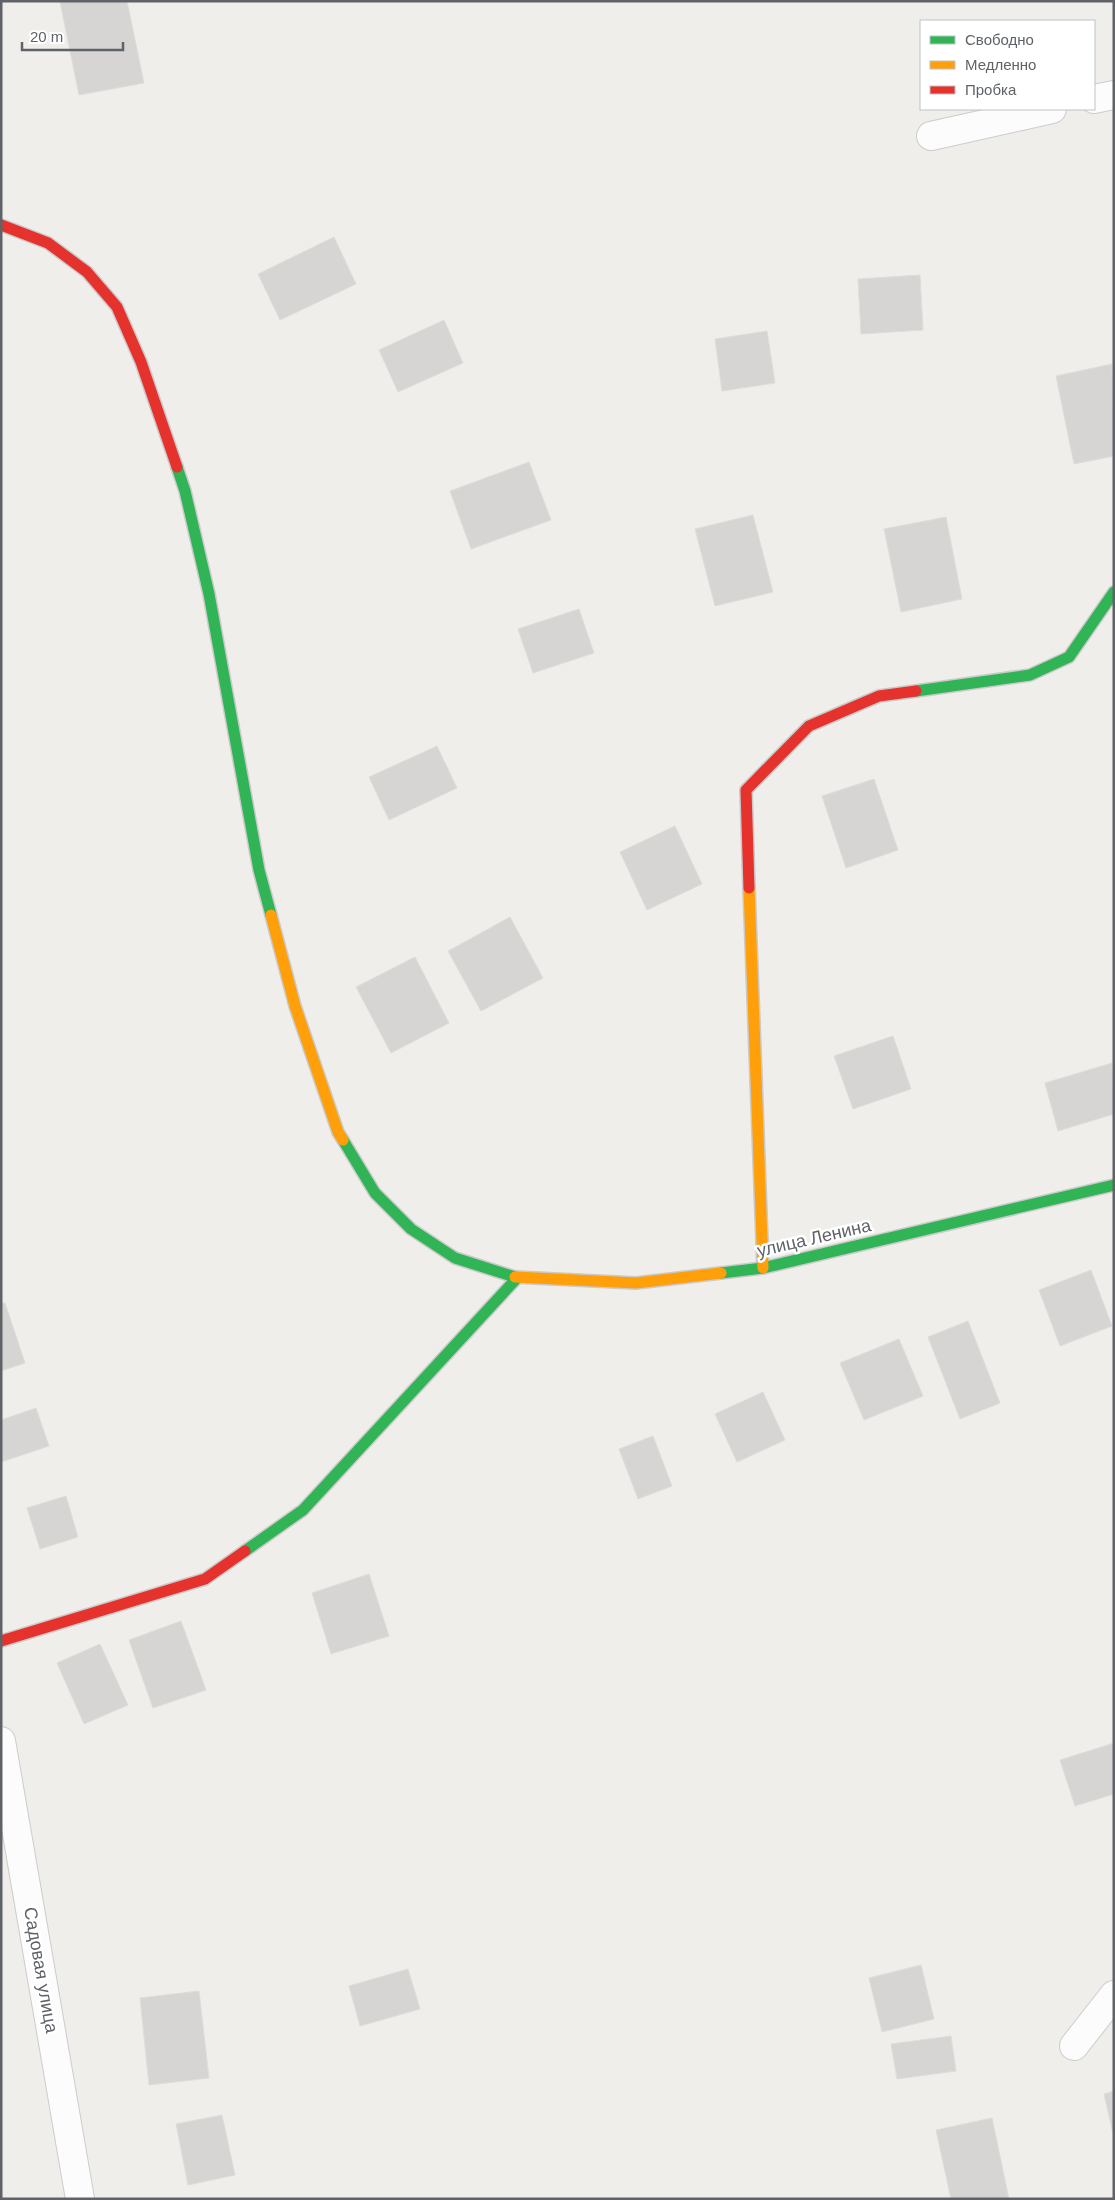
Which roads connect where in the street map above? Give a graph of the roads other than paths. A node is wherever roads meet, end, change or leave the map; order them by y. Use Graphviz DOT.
graph roads {
  1 [pos="1114,95"];
  2 [pos="1095,99"];
  3 [pos="1048,110"];
  4 [pos="931,136"];
  5 [pos="1,225"];
  6 [pos="1114,592"];
  7 [pos="1114,1185"];
  8 [pos="763,1268"];
  9 [pos="517,1278"];
  10 [pos="1,1641"];
  11 [pos="1,1741"];
  12 [pos="1114,1995"];
  13 [pos="1074,2046"];
  14 [pos="80,2199"];
  1 -- 2 [label="street"];
  3 -- 4 [label="street"];
  5 -- 9 [label="street, улица Ленина"];
  6 -- 8 [label="street"];
  7 -- 8 [label="street, улица Ленина"];
  8 -- 9 [label="street, улица Ленина"];
  9 -- 10 [label="street"];
  11 -- 14 [label="street, Садовая улица"];
  12 -- 13 [label="street"];
}
